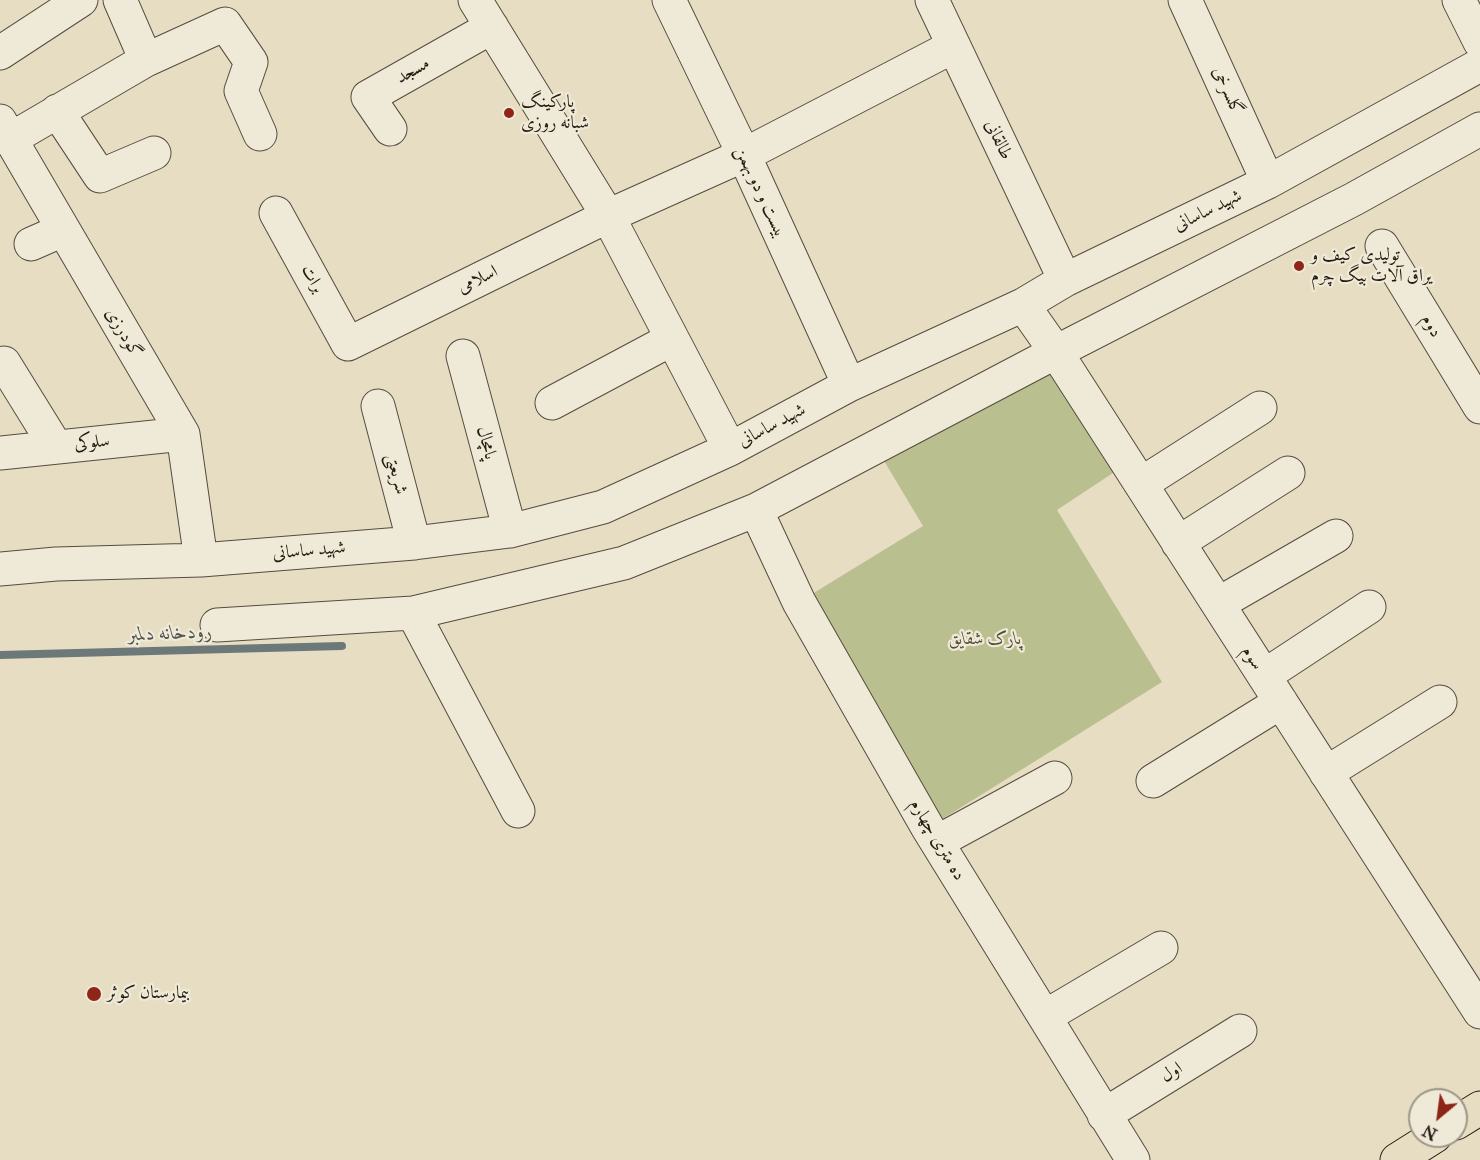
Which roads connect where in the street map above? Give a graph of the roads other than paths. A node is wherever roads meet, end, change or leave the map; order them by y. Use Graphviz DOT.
graph roads {
  1 [pos="81,0"];
  2 [pos="120,0"];
  3 [pos="669,0"];
  4 [pos="932,0"];
  5 [pos="1185,0"];
  6 [pos="1459,0"];
  7 [pos="484,13"];
  8 [pos="1480,42"];
  9 [pos="954,46"];
  10 [pos="0,53"];
  11 [pos="146,60"];
  12 [pos="1480,65"];
  13 [pos="57,111"];
  14 [pos="390,129"];
  15 [pos="1480,129"];
  16 [pos="5,130"];
  17 [pos="260,134"];
  18 [pos="154,153"];
  19 [pos="744,155"];
  20 [pos="1268,182"];
  21 [pos="276,213"];
  22 [pos="608,216"];
  23 [pos="63,230"];
  24 [pos="31,244"];
  25 [pos="1382,246"];
  26 [pos="1065,280"];
  27 [pos="1023,305"];
  28 [pos="672,339"];
  29 [pos="348,344"];
  30 [pos="1056,352"];
  31 [pos="463,356"];
  32 [pos="4,363"];
  33 [pos="849,386"];
  34 [pos="556,393"];
  35 [pos="378,406"];
  36 [pos="1480,407"];
  37 [pos="1260,408"];
  38 [pos="183,434"];
  39 [pos="56,447"];
  40 [pos="730,449"];
  41 [pos="0,453"];
  42 [pos="1288,473"];
  43 [pos="1141,484"];
  44 [pos="756,510"];
  45 [pos="510,531"];
  46 [pos="1336,536"];
  47 [pos="414,543"];
  48 [pos="1178,543"];
  49 [pos="201,560"];
  50 [pos="0,569"];
  51 [pos="1218,604"];
  52 [pos="1369,607"];
  53 [pos="413,613"];
  54 [pos="218,625"];
  55 [pos="1272,689"];
  56 [pos="1440,702"];
  57 [pos="1326,773"];
  58 [pos="1055,778"];
  59 [pos="1153,780"];
  60 [pos="518,811"];
  61 [pos="937,842"];
  62 [pos="1161,948"];
  63 [pos="1480,1012"];
  64 [pos="1046,1016"];
  65 [pos="1240,1030"];
  66 [pos="1104,1115"];
  67 [pos="1416,1148"];
  68 [pos="1133,1160"];
  69 [pos="1397,1160"];
  1 -- 10 [label="street"];
  2 -- 11 [label="street"];
  3 -- 19 [label="street, بیست و دو بهمن"];
  4 -- 9 [label="street, طالقانی"];
  5 -- 20 [label="street, گلسرخی"];
  6 -- 8 [label="street"];
  7 -- 14 [label="street, مسجد"];
  7 -- 22 [label="street"];
  9 -- 19 [label="street, اسلامی"];
  9 -- 26 [label="street, طالقانی"];
  11 -- 13 [label="street"];
  11 -- 17 [label="street"];
  12 -- 20 [label="street, شهید ساسانی"];
  13 -- 16 [label="street"];
  13 -- 18 [label="street"];
  15 -- 30 [label="street"];
  16 -- 23 [label="street, گودرزی"];
  19 -- 22 [label="street, اسلامی"];
  19 -- 33 [label="street, بیست و دو بهمن"];
  20 -- 26 [label="street, شهید ساسانی"];
  21 -- 29 [label="street, برات"];
  22 -- 28 [label="street"];
  22 -- 29 [label="street, اسلامی"];
  23 -- 24 [label="street"];
  23 -- 38 [label="street, گودرزی"];
  25 -- 36 [label="street, دوم"];
  26 -- 27 [label="street, شهید ساسانی"];
  27 -- 30 [label="street, سوم"];
  27 -- 33 [label="street, شهید ساسانی"];
  28 -- 34 [label="street"];
  28 -- 40 [label="street"];
  30 -- 43 [label="street, سوم"];
  30 -- 44 [label="street"];
  31 -- 45 [label="street, پامچال"];
  32 -- 39 [label="street"];
  33 -- 40 [label="street, شهید ساسانی"];
  35 -- 47 [label="street, شریعتی"];
  37 -- 43 [label="street"];
  38 -- 39 [label="street, سلوکی"];
  38 -- 49 [label="street, گودرزی"];
  39 -- 41 [label="street, سلوکی"];
  40 -- 45 [label="street, شهید ساسانی"];
  42 -- 48 [label="street"];
  43 -- 48 [label="street, سوم"];
  44 -- 53 [label="street"];
  44 -- 61 [label="street, ده متری چهارم"];
  45 -- 47 [label="street, شهید ساسانی"];
  46 -- 51 [label="street"];
  47 -- 49 [label="street, شهید ساسانی"];
  48 -- 51 [label="street, سوم"];
  49 -- 50 [label="street, شهید ساسانی"];
  51 -- 55 [label="street, سوم"];
  52 -- 55 [label="street"];
  53 -- 54 [label="street"];
  53 -- 60 [label="street"];
  55 -- 57 [label="street, سوم"];
  55 -- 59 [label="street"];
  56 -- 57 [label="street"];
  57 -- 63 [label="street, سوم"];
  58 -- 61 [label="street"];
  61 -- 64 [label="street, ده متری چهارم"];
  62 -- 64 [label="street"];
  64 -- 66 [label="street, ده متری چهارم"];
  65 -- 66 [label="street, اول"];
  66 -- 68 [label="street, ده متری چهارم"];
  67 -- 69 [label="main road"];
}
